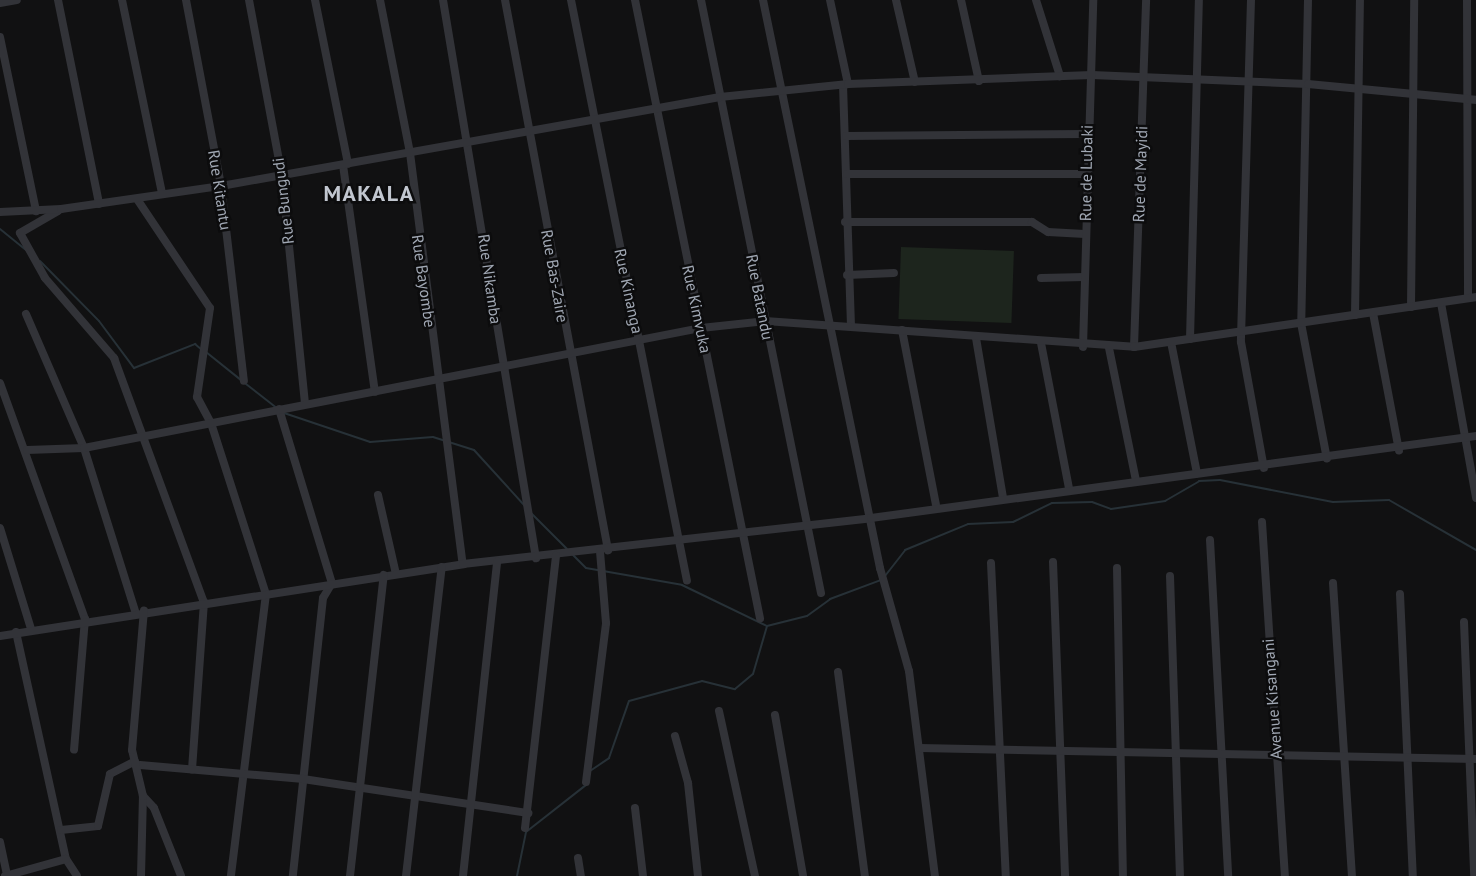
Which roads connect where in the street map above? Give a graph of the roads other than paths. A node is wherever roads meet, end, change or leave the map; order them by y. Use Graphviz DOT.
graph roads {
  1 [pos="17,0"];
  2 [pos="58,0"];
  3 [pos="122,0"];
  4 [pos="186,0"];
  5 [pos="249,0"];
  6 [pos="315,0"];
  7 [pos="380,0"];
  8 [pos="443,0"];
  9 [pos="505,0"];
  10 [pos="571,0"];
  11 [pos="635,0"];
  12 [pos="701,0"];
  13 [pos="762,0"];
  14 [pos="831,0"];
  15 [pos="896,0"];
  16 [pos="961,0"];
  17 [pos="1036,0"];
  18 [pos="1093,0"];
  19 [pos="1146,0"];
  20 [pos="1199,0"];
  21 [pos="1251,0"];
  22 [pos="1308,0"];
  23 [pos="1360,0"];
  24 [pos="1414,0"];
  25 [pos="1467,0"];
  26 [pos="0,3"];
  27 [pos="0,37"];
  28 [pos="1092,75"];
  29 [pos="1060,76"];
  30 [pos="1143,78"];
  31 [pos="979,81"];
  32 [pos="915,82"];
  33 [pos="1194,83"];
  34 [pos="1308,84"];
  35 [pos="845,85"];
  36 [pos="1248,85"];
  37 [pos="1357,90"];
  38 [pos="780,91"];
  39 [pos="1413,96"];
  40 [pos="720,97"];
  41 [pos="1465,99"];
  42 [pos="1476,100"];
  43 [pos="655,109"];
  44 [pos="594,120"];
  45 [pos="529,133"];
  46 [pos="1086,134"];
  47 [pos="846,136"];
  48 [pos="471,142"];
  49 [pos="410,153"];
  50 [pos="345,164"];
  51 [pos="847,174"];
  52 [pos="1085,174"];
  53 [pos="282,177"];
  54 [pos="221,186"];
  55 [pos="162,194"];
  56 [pos="137,199"];
  57 [pos="99,204"];
  58 [pos="61,210"];
  59 [pos="36,211"];
  60 [pos="0,212"];
  61 [pos="845,222"];
  62 [pos="1085,234"];
  63 [pos="894,273"];
  64 [pos="847,275"];
  65 [pos="1085,277"];
  66 [pos="1041,278"];
  67 [pos="1472,297"];
  68 [pos="1440,303"];
  69 [pos="1411,307"];
  70 [pos="26,314"];
  71 [pos="1373,314"];
  72 [pos="1355,315"];
  73 [pos="765,321"];
  74 [pos="1301,323"];
  75 [pos="831,326"];
  76 [pos="851,326"];
  77 [pos="700,328"];
  78 [pos="902,330"];
  79 [pos="1241,331"];
  80 [pos="975,338"];
  81 [pos="1190,339"];
  82 [pos="640,342"];
  83 [pos="1171,342"];
  84 [pos="1041,343"];
  85 [pos="1083,347"];
  86 [pos="1134,347"];
  87 [pos="1109,348"];
  88 [pos="569,356"];
  89 [pos="503,366"];
  90 [pos="438,378"];
  91 [pos="244,381"];
  92 [pos="0,382"];
  93 [pos="375,392"];
  94 [pos="305,404"];
  95 [pos="279,409"];
  96 [pos="211,423"];
  97 [pos="1476,436"];
  98 [pos="143,438"];
  99 [pos="1463,438"];
  100 [pos="84,448"];
  101 [pos="27,450"];
  102 [pos="1399,451"];
  103 [pos="1328,459"];
  104 [pos="1264,468"];
  105 [pos="1197,473"];
  106 [pos="1136,481"];
  107 [pos="1069,489"];
  108 [pos="378,495"];
  109 [pos="1003,497"];
  110 [pos="1476,498"];
  111 [pos="936,505"];
  112 [pos="871,518"];
  113 [pos="1262,522"];
  114 [pos="807,524"];
  115 [pos="0,528"];
  116 [pos="745,532"];
  117 [pos="680,540"];
  118 [pos="1210,540"];
  119 [pos="604,551"];
  120 [pos="556,556"];
  121 [pos="536,558"];
  122 [pos="497,562"];
  123 [pos="1053,562"];
  124 [pos="991,563"];
  125 [pos="463,564"];
  126 [pos="442,567"];
  127 [pos="1117,568"];
  128 [pos="396,574"];
  129 [pos="384,576"];
  130 [pos="1170,576"];
  131 [pos="687,581"];
  132 [pos="332,583"];
  133 [pos="1333,583"];
  134 [pos="821,593"];
  135 [pos="266,594"];
  136 [pos="1400,594"];
  137 [pos="204,602"];
  138 [pos="140,611"];
  139 [pos="760,618"];
  140 [pos="85,619"];
  141 [pos="1464,622"];
  142 [pos="31,629"];
  143 [pos="16,632"];
  144 [pos="0,636"];
  145 [pos="838,672"];
  146 [pos="718,711"];
  147 [pos="775,715"];
  148 [pos="675,736"];
  149 [pos="1003,746"];
  150 [pos="920,748"];
  151 [pos="74,750"];
  152 [pos="1061,750"];
  153 [pos="1124,751"];
  154 [pos="1176,753"];
  155 [pos="1218,753"];
  156 [pos="1275,753"];
  157 [pos="1342,755"];
  158 [pos="1406,757"];
  159 [pos="1467,759"];
  160 [pos="1476,759"];
  161 [pos="137,763"];
  162 [pos="192,770"];
  163 [pos="243,772"];
  164 [pos="303,779"];
  165 [pos="586,782"];
  166 [pos="360,787"];
  167 [pos="415,794"];
  168 [pos="143,796"];
  169 [pos="472,801"];
  170 [pos="635,808"];
  171 [pos="528,813"];
  172 [pos="525,828"];
  173 [pos="61,830"];
  174 [pos="0,842"];
  175 [pos="578,858"];
  176 [pos="66,859"];
  177 [pos="6,876"];
  178 [pos="77,876"];
  179 [pos="141,876"];
  180 [pos="180,876"];
  181 [pos="231,876"];
  182 [pos="292,876"];
  183 [pos="350,876"];
  184 [pos="406,876"];
  185 [pos="463,876"];
  186 [pos="581,876"];
  187 [pos="643,876"];
  188 [pos="698,876"];
  189 [pos="755,876"];
  190 [pos="803,876"];
  191 [pos="865,876"];
  192 [pos="935,876"];
  193 [pos="1006,876"];
  194 [pos="1065,876"];
  195 [pos="1123,876"];
  196 [pos="1180,876"];
  197 [pos="1228,876"];
  198 [pos="1285,876"];
  199 [pos="1352,876"];
  200 [pos="1413,876"];
  201 [pos="1473,876"];
  1 -- 26 [label="street"];
  2 -- 57 [label="street"];
  3 -- 55 [label="street"];
  4 -- 54 [label="street, Rue Kitantu"];
  5 -- 53 [label="street, Rue Bungudi"];
  6 -- 50 [label="street"];
  7 -- 49 [label="street, Rue Bayombe"];
  8 -- 48 [label="street, Rue Nikamba"];
  9 -- 45 [label="street, Rue Bas-Zaire"];
  10 -- 44 [label="street, Rue Kinanga"];
  11 -- 43 [label="street, Rue Kimvuka"];
  12 -- 40 [label="street, Rue Batandu"];
  13 -- 38 [label="street"];
  14 -- 35 [label="street"];
  15 -- 32 [label="street"];
  16 -- 31 [label="street"];
  17 -- 29 [label="street"];
  18 -- 28 [label="street, Rue de Lubaki"];
  19 -- 30 [label="street, Rue de Mayidi"];
  20 -- 33 [label="street"];
  21 -- 36 [label="street"];
  22 -- 34 [label="street"];
  23 -- 37 [label="street"];
  24 -- 39 [label="street"];
  25 -- 41 [label="street"];
  27 -- 59 [label="street"];
  28 -- 29 [label="street"];
  28 -- 30 [label="street"];
  28 -- 46 [label="street, Rue de Lubaki"];
  29 -- 31 [label="street"];
  30 -- 33 [label="street"];
  30 -- 86 [label="street, Rue de Mayidi"];
  31 -- 32 [label="street"];
  32 -- 35 [label="street"];
  33 -- 36 [label="street"];
  33 -- 81 [label="street"];
  34 -- 36 [label="street"];
  34 -- 37 [label="street"];
  34 -- 74 [label="street"];
  35 -- 38 [label="street"];
  35 -- 47 [label="street"];
  36 -- 79 [label="street"];
  37 -- 39 [label="street"];
  37 -- 72 [label="street"];
  38 -- 40 [label="street"];
  38 -- 75 [label="street"];
  39 -- 41 [label="street"];
  39 -- 69 [label="street"];
  40 -- 43 [label="street"];
  40 -- 73 [label="street, Rue Batandu"];
  41 -- 42 [label="street"];
  41 -- 67 [label="street"];
  43 -- 44 [label="street"];
  43 -- 77 [label="street, Rue Kimvuka"];
  44 -- 45 [label="street"];
  44 -- 82 [label="street, Rue Kinanga"];
  45 -- 48 [label="street"];
  45 -- 88 [label="street, Rue Bas-Zaire"];
  46 -- 47 [label="street"];
  46 -- 52 [label="street, Rue de Lubaki"];
  47 -- 51 [label="street"];
  48 -- 49 [label="street"];
  48 -- 89 [label="street, Rue Nikamba"];
  49 -- 50 [label="street"];
  49 -- 90 [label="street, Rue Bayombe"];
  50 -- 53 [label="street"];
  50 -- 93 [label="street"];
  51 -- 52 [label="street"];
  51 -- 61 [label="street"];
  52 -- 62 [label="street, Rue de Lubaki"];
  53 -- 54 [label="street"];
  53 -- 94 [label="street, Rue Bungudi"];
  54 -- 55 [label="street"];
  54 -- 91 [label="street, Rue Kitantu"];
  55 -- 56 [label="street"];
  56 -- 57 [label="street"];
  56 -- 96 [label="street"];
  57 -- 58 [label="street"];
  58 -- 59 [label="street"];
  58 -- 98 [label="street"];
  59 -- 60 [label="street"];
  61 -- 62 [label="street"];
  61 -- 64 [label="street"];
  62 -- 65 [label="street, Rue de Lubaki"];
  63 -- 64 [label="street"];
  64 -- 76 [label="street"];
  65 -- 66 [label="street"];
  65 -- 85 [label="street, Rue de Lubaki"];
  67 -- 68 [label="street"];
  68 -- 69 [label="street"];
  68 -- 99 [label="street"];
  69 -- 71 [label="street"];
  70 -- 100 [label="street"];
  71 -- 72 [label="street"];
  71 -- 102 [label="street"];
  72 -- 74 [label="street"];
  73 -- 75 [label="street"];
  73 -- 77 [label="street"];
  73 -- 114 [label="street, Rue Batandu"];
  74 -- 79 [label="street"];
  74 -- 103 [label="street"];
  75 -- 76 [label="street"];
  75 -- 112 [label="street"];
  76 -- 78 [label="street"];
  77 -- 82 [label="street"];
  77 -- 116 [label="street, Rue Kimvuka"];
  78 -- 80 [label="street"];
  78 -- 111 [label="street"];
  79 -- 81 [label="street"];
  79 -- 104 [label="street"];
  80 -- 84 [label="street"];
  80 -- 109 [label="street"];
  81 -- 83 [label="street"];
  82 -- 88 [label="street"];
  82 -- 117 [label="street, Rue Kinanga"];
  83 -- 86 [label="street"];
  83 -- 105 [label="street"];
  84 -- 85 [label="street"];
  84 -- 107 [label="street"];
  85 -- 87 [label="street"];
  86 -- 87 [label="street"];
  87 -- 106 [label="street"];
  88 -- 89 [label="street"];
  88 -- 119 [label="street, Rue Bas-Zaire"];
  89 -- 90 [label="street"];
  89 -- 121 [label="street, Rue Nikamba"];
  90 -- 93 [label="street"];
  90 -- 125 [label="street, Rue Bayombe"];
  92 -- 101 [label="street"];
  93 -- 94 [label="street"];
  94 -- 95 [label="street"];
  95 -- 96 [label="street"];
  95 -- 132 [label="street"];
  96 -- 98 [label="street"];
  96 -- 135 [label="street"];
  97 -- 99 [label="street"];
  98 -- 100 [label="street"];
  98 -- 137 [label="street"];
  99 -- 102 [label="street"];
  99 -- 110 [label="street"];
  100 -- 101 [label="street"];
  100 -- 138 [label="street"];
  101 -- 140 [label="street"];
  102 -- 103 [label="street"];
  103 -- 104 [label="street"];
  104 -- 105 [label="street"];
  105 -- 106 [label="street"];
  106 -- 107 [label="street"];
  107 -- 109 [label="street"];
  108 -- 128 [label="street"];
  109 -- 111 [label="street"];
  111 -- 112 [label="street"];
  112 -- 114 [label="street"];
  112 -- 150 [label="street"];
  113 -- 156 [label="street, Avenue Kisangani"];
  114 -- 116 [label="street"];
  114 -- 134 [label="street, Rue Batandu"];
  115 -- 142 [label="street"];
  116 -- 117 [label="street"];
  116 -- 139 [label="street, Rue Kimvuka"];
  117 -- 119 [label="street"];
  117 -- 131 [label="street, Rue Kinanga"];
  118 -- 155 [label="street"];
  119 -- 120 [label="street"];
  119 -- 165 [label="street, Rue Bas-Zaire"];
  120 -- 121 [label="street"];
  120 -- 171 [label="street"];
  121 -- 122 [label="street"];
  122 -- 125 [label="street"];
  122 -- 169 [label="street"];
  123 -- 152 [label="street"];
  124 -- 149 [label="street"];
  125 -- 126 [label="street"];
  126 -- 128 [label="street"];
  126 -- 167 [label="street"];
  127 -- 153 [label="street"];
  128 -- 129 [label="street"];
  129 -- 132 [label="street"];
  129 -- 166 [label="street"];
  130 -- 154 [label="street"];
  132 -- 135 [label="street"];
  132 -- 164 [label="street"];
  133 -- 157 [label="street"];
  135 -- 137 [label="street"];
  135 -- 163 [label="street"];
  136 -- 158 [label="street"];
  137 -- 138 [label="street"];
  137 -- 162 [label="street"];
  138 -- 140 [label="street"];
  138 -- 161 [label="street"];
  140 -- 142 [label="street"];
  140 -- 151 [label="street"];
  141 -- 159 [label="street"];
  142 -- 143 [label="street"];
  143 -- 144 [label="street"];
  143 -- 173 [label="street"];
  145 -- 191 [label="street"];
  146 -- 189 [label="street"];
  147 -- 190 [label="street"];
  148 -- 188 [label="street"];
  149 -- 150 [label="street"];
  149 -- 152 [label="street"];
  149 -- 193 [label="street"];
  150 -- 192 [label="street"];
  152 -- 153 [label="street"];
  152 -- 194 [label="street"];
  153 -- 154 [label="street"];
  153 -- 195 [label="street"];
  154 -- 155 [label="street"];
  154 -- 196 [label="street"];
  155 -- 156 [label="street"];
  155 -- 197 [label="street"];
  156 -- 157 [label="street"];
  156 -- 198 [label="street, Avenue Kisangani"];
  157 -- 158 [label="street"];
  157 -- 199 [label="street"];
  158 -- 159 [label="street"];
  158 -- 200 [label="street"];
  159 -- 160 [label="street"];
  159 -- 201 [label="street"];
  161 -- 162 [label="street"];
  161 -- 168 [label="street"];
  161 -- 173 [label="street"];
  162 -- 163 [label="street"];
  163 -- 164 [label="street"];
  163 -- 181 [label="street"];
  164 -- 166 [label="street"];
  164 -- 182 [label="street"];
  166 -- 167 [label="street"];
  166 -- 183 [label="street"];
  167 -- 169 [label="street"];
  167 -- 184 [label="street"];
  168 -- 179 [label="street"];
  168 -- 180 [label="street"];
  169 -- 171 [label="street"];
  169 -- 185 [label="street"];
  170 -- 187 [label="street"];
  171 -- 172 [label="street"];
  173 -- 176 [label="street"];
  174 -- 177 [label="street"];
  175 -- 186 [label="street"];
  176 -- 177 [label="street"];
  176 -- 178 [label="street"];
}
